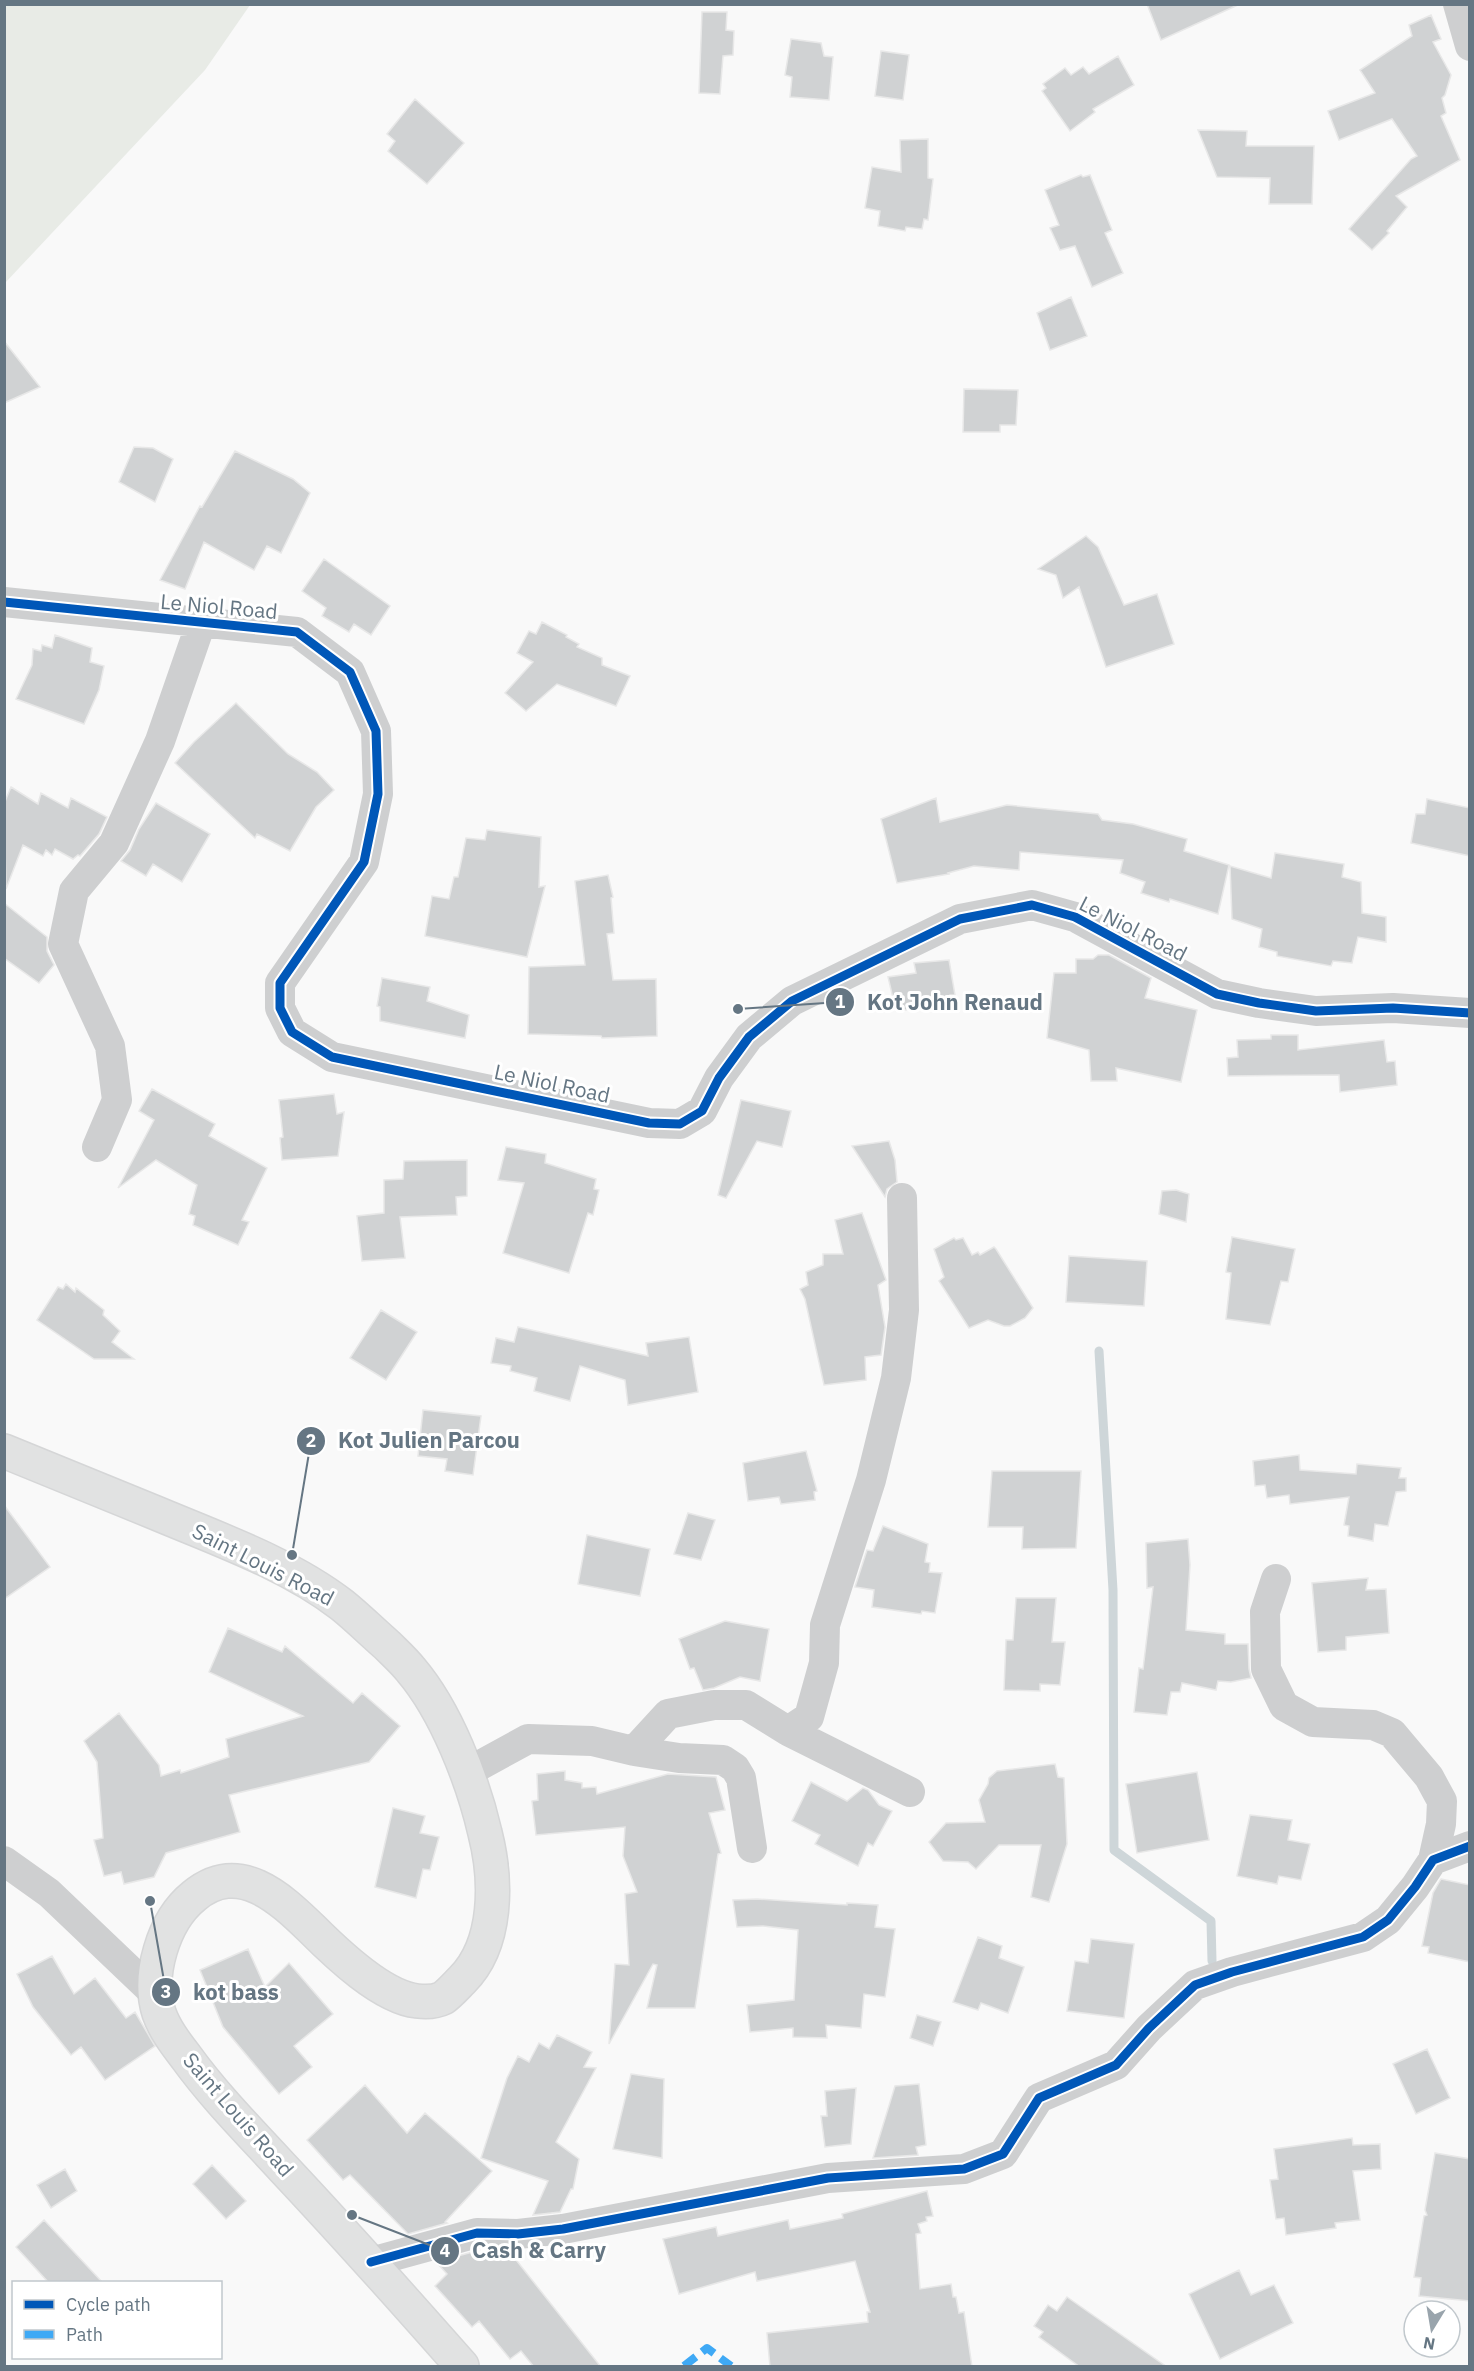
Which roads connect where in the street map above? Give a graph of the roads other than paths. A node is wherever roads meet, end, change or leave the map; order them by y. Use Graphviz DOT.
graph roads {
  1 [pos="1458,4"];
  2 [pos="1470,46"];
  3 [pos="4,603"];
  4 [pos="201,624"];
  5 [pos="1470,1013"];
  6 [pos="98,1147"];
  7 [pos="902,1198"];
  8 [pos="4,1451"];
  9 [pos="1276,1579"];
  10 [pos="788,1731"];
  11 [pos="634,1751"];
  12 [pos="466,1773"];
  13 [pos="910,1792"];
  14 [pos="1470,1846"];
  15 [pos="752,1848"];
  16 [pos="1433,1860"];
  17 [pos="4,1861"];
  18 [pos="155,1994"];
  19 [pos="371,2262"];
  20 [pos="462,2367"];
  1 -- 2 [label="street"];
  3 -- 4 [label="street, Le Niol Road"];
  4 -- 5 [label="street, Le Niol Road"];
  4 -- 6 [label="street"];
  7 -- 10 [label="street"];
  8 -- 12 [label="main road, Saint Louis Road"];
  9 -- 16 [label="street"];
  10 -- 11 [label="street"];
  10 -- 13 [label="street"];
  11 -- 12 [label="street"];
  11 -- 15 [label="street"];
  12 -- 18 [label="main road, Saint Louis Road"];
  14 -- 16 [label="street"];
  16 -- 19 [label="street"];
  17 -- 18 [label="street"];
  18 -- 19 [label="main road, Saint Louis Road"];
  19 -- 20 [label="main road, Saint Louis Road"];
}
